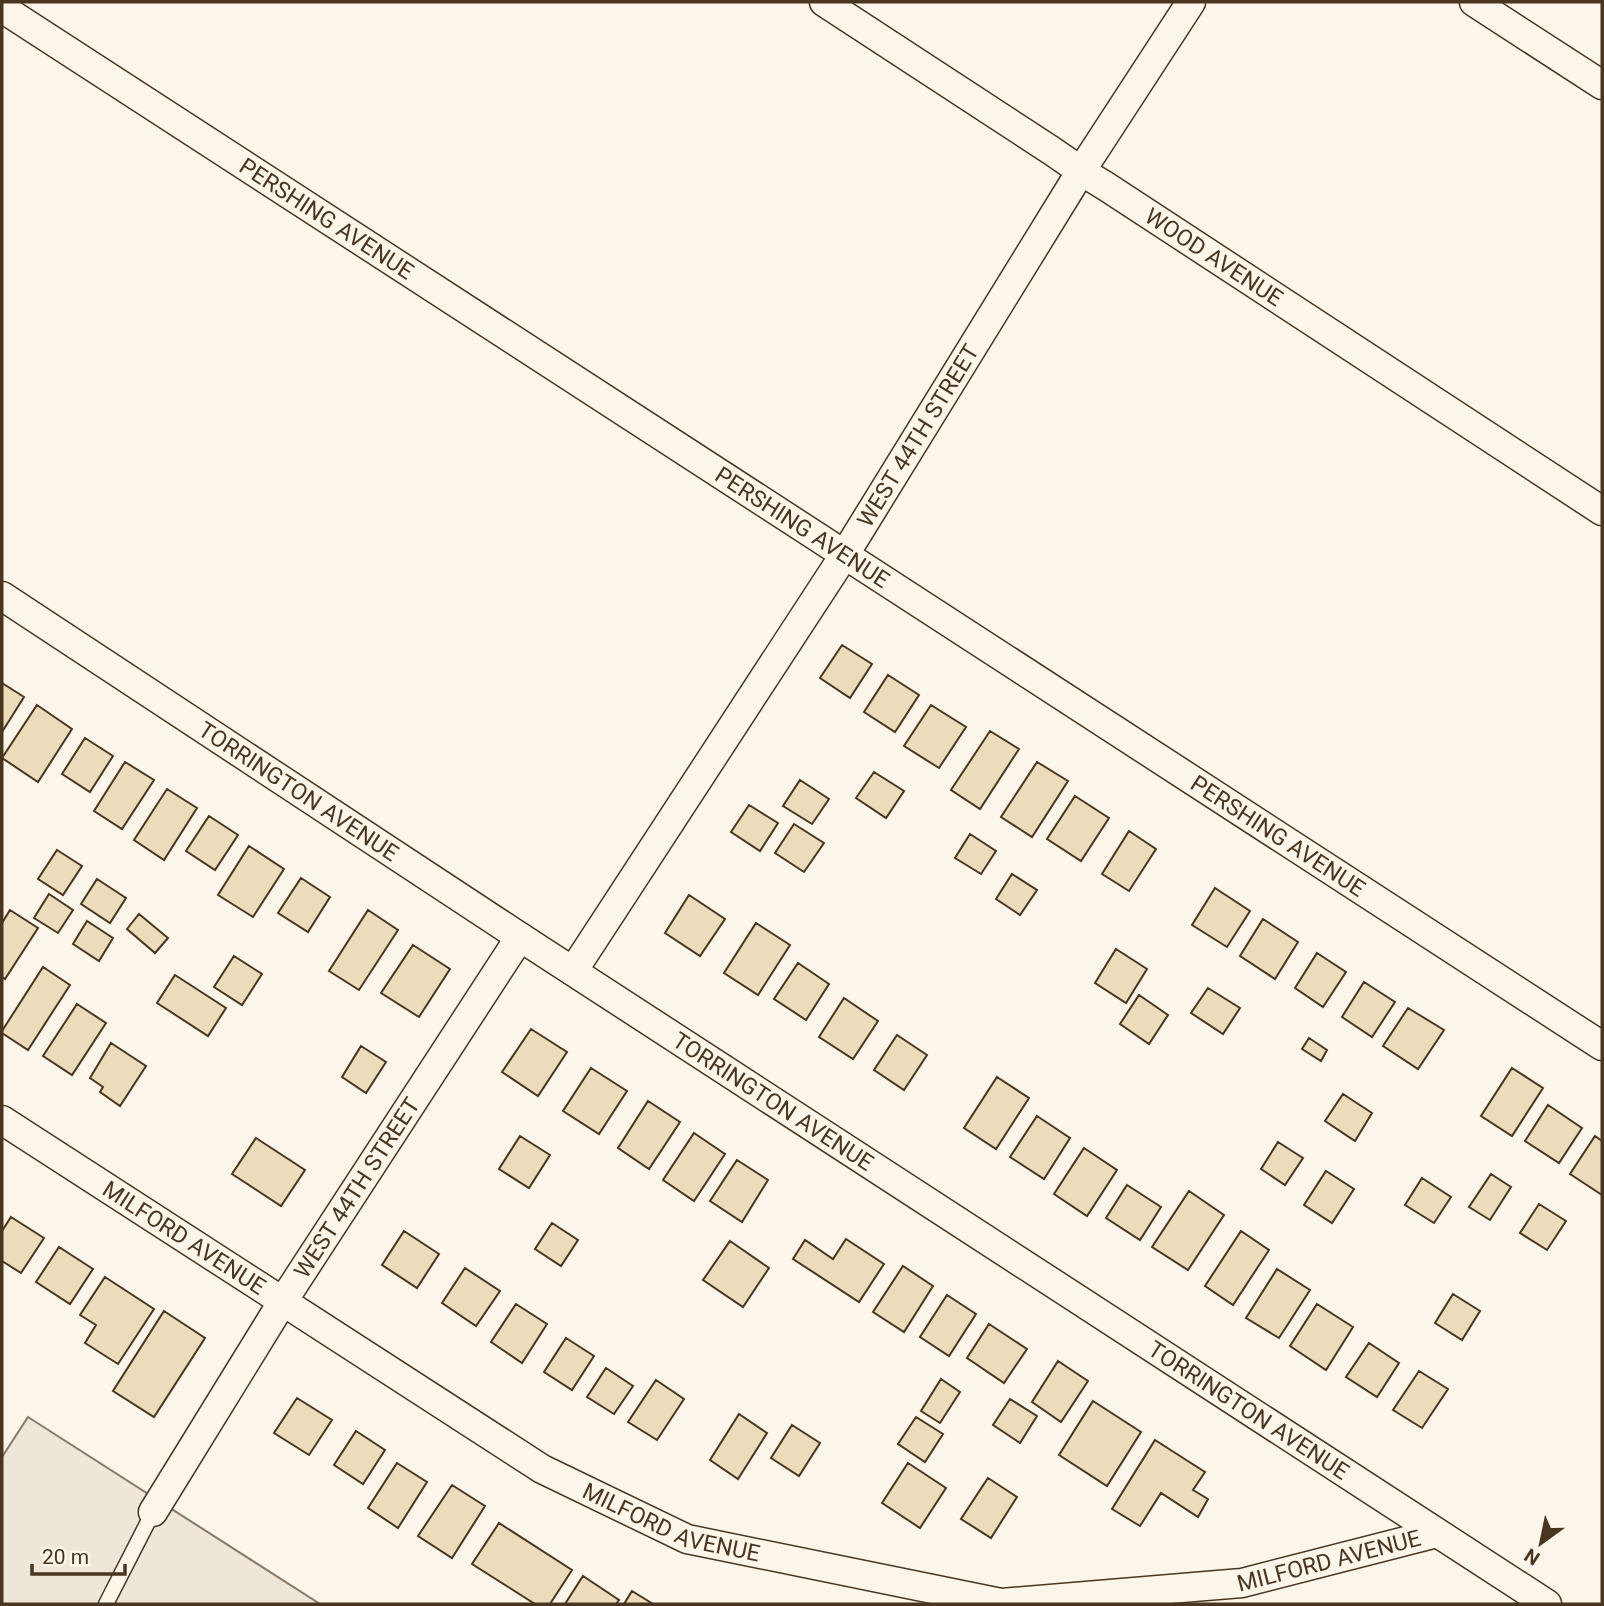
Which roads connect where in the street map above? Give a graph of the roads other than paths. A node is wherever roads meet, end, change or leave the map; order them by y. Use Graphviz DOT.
graph roads {
  1 [pos="824,2"];
  2 [pos="1191,2"];
  3 [pos="1475,2"];
  4 [pos="2,8"];
  5 [pos="1602,85"];
  6 [pos="1081,171"];
  7 [pos="1602,511"];
  8 [pos="845,554"];
  9 [pos="2,596"];
  10 [pos="520,937"];
  11 [pos="573,971"];
  12 [pos="1602,1045"];
  13 [pos="2,1120"];
  14 [pos="283,1301"];
  15 [pos="153,1513"];
  16 [pos="1437,1533"];
  17 [pos="106,1604"];
  18 [pos="1546,1604"];
  1 -- 6 [label="street, WOOD AVENUE"];
  2 -- 6 [label="street, WEST 44TH STREET"];
  3 -- 5 [label="street"];
  4 -- 8 [label="street, PERSHING AVENUE"];
  6 -- 7 [label="street, WOOD AVENUE"];
  6 -- 8 [label="street, WEST 44TH STREET"];
  8 -- 11 [label="street, WEST 44TH STREET"];
  8 -- 12 [label="street, PERSHING AVENUE"];
  9 -- 10 [label="street, TORRINGTON AVENUE"];
  10 -- 11 [label="street, TORRINGTON AVENUE"];
  10 -- 14 [label="street, WEST 44TH STREET"];
  11 -- 16 [label="street, TORRINGTON AVENUE"];
  13 -- 14 [label="street, MILFORD AVENUE"];
  14 -- 15 [label="street, WEST 44TH STREET"];
  14 -- 16 [label="street, MILFORD AVENUE"];
  15 -- 17 [label="lane"];
  16 -- 18 [label="street, TORRINGTON AVENUE"];
}
